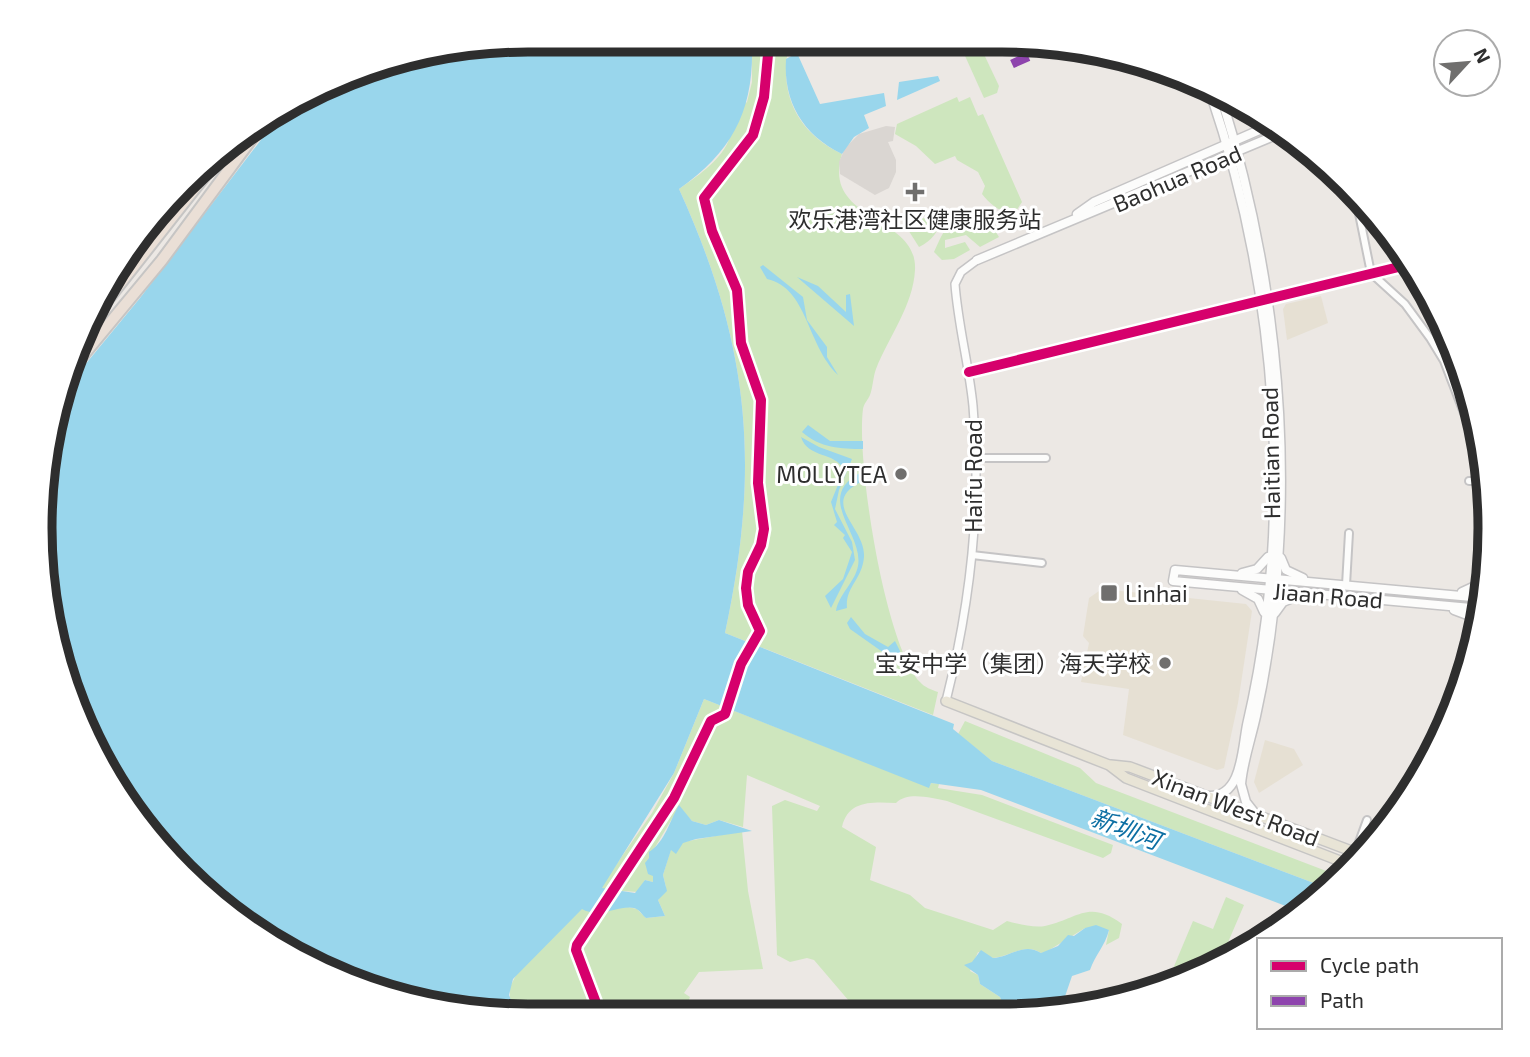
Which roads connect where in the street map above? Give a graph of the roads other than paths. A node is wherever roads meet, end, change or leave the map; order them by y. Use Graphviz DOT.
graph roads {
  1 [pos="1214,103"];
  2 [pos="1223,108"];
  3 [pos="1260,129"];
  4 [pos="1271,137"];
  5 [pos="1230,142"];
  6 [pos="248,144"];
  7 [pos="1233,153"];
  8 [pos="193,191"];
  9 [pos="1359,215"];
  10 [pos="1071,218"];
  11 [pos="978,260"];
  12 [pos="1399,267"];
  13 [pos="1371,273"];
  14 [pos="120,284"];
  15 [pos="1265,299"];
  16 [pos="88,350"];
  17 [pos="969,372"];
  18 [pos="1461,405"];
  19 [pos="976,458"];
  20 [pos="1046,458"];
  21 [pos="1469,481"];
  22 [pos="1474,481"];
  23 [pos="1349,533"];
  24 [pos="1275,542"];
  25 [pos="972,555"];
  26 [pos="1042,563"];
  27 [pos="1229,575"];
  28 [pos="1273,579"];
  29 [pos="1326,584"];
  30 [pos="1229,586"];
  31 [pos="1346,586"];
  32 [pos="1473,587"];
  33 [pos="1271,590"];
  34 [pos="1308,594"];
  35 [pos="1449,594"];
  36 [pos="1472,597"];
  37 [pos="1431,603"];
  38 [pos="1470,608"];
  39 [pos="1469,617"];
  40 [pos="1273,619"];
  41 [pos="1265,628"];
  42 [pos="946,701"];
  43 [pos="1109,765"];
  44 [pos="1144,772"];
  45 [pos="1140,783"];
  46 [pos="1205,796"];
  47 [pos="1257,816"];
  48 [pos="1367,820"];
  49 [pos="1362,838"];
  50 [pos="1351,851"];
  51 [pos="1341,861"];
  1 -- 5 [label="main road, Haitian Road"];
  2 -- 5 [label="main road, Haitian Road"];
  3 -- 5 [label="main road, Baohua Road"];
  4 -- 7 [label="main road, Baohua Road"];
  5 -- 7 [label="main road, Haitian Road"];
  5 -- 10 [label="main road, Baohua Road"];
  6 -- 16 [label="highway"];
  7 -- 10 [label="main road, Baohua Road"];
  7 -- 15 [label="main road, Haitian Road"];
  8 -- 14 [label="highway"];
  9 -- 13 [label="street"];
  10 -- 11 [label="main road, Baohua Road"];
  11 -- 17 [label="street, Haifu Road"];
  12 -- 13 [label="street"];
  13 -- 15 [label="street"];
  13 -- 18 [label="street"];
  15 -- 17 [label="street"];
  15 -- 24 [label="main road, Haitian Road"];
  17 -- 19 [label="street, Haifu Road"];
  19 -- 20 [label="street"];
  19 -- 25 [label="street, Haifu Road"];
  21 -- 22 [label="street"];
  23 -- 31 [label="street"];
  24 -- 27 [label="main road"];
  24 -- 28 [label="main road, Haitian Road"];
  24 -- 29 [label="main road"];
  25 -- 26 [label="street"];
  25 -- 42 [label="street, Haifu Road"];
  27 -- 28 [label="main road, Jiaan Road"];
  27 -- 30 [label="main road, Jiaan Road"];
  28 -- 29 [label="main road, Jiaan Road"];
  28 -- 33 [label="main road, Haitian Road"];
  29 -- 31 [label="main road, Jiaan Road"];
  30 -- 33 [label="main road, Jiaan Road"];
  30 -- 41 [label="main road"];
  31 -- 35 [label="main road, Jiaan Road"];
  32 -- 35 [label="main road"];
  33 -- 34 [label="main road, Jiaan Road"];
  33 -- 40 [label="main road, Haitian Road"];
  33 -- 41 [label="main road, Haitian Road"];
  34 -- 37 [label="main road, Jiaan Road"];
  34 -- 40 [label="main road"];
  35 -- 36 [label="main road, Jiaan Road"];
  37 -- 38 [label="main road, Jiaan Road"];
  37 -- 39 [label="main road"];
  40 -- 47 [label="main road, Haitian Road"];
  41 -- 46 [label="main road, Haitian Road"];
  42 -- 43 [label="main road, Xinan West Road"];
  43 -- 44 [label="main road, Xinan West Road"];
  43 -- 45 [label="main road, Xinan West Road"];
  44 -- 45 [label="main road"];
  44 -- 46 [label="main road, Xinan West Road"];
  45 -- 51 [label="main road, Xinan West Road"];
  46 -- 47 [label="main road, Xinan West Road"];
  47 -- 50 [label="main road, Xinan West Road"];
  48 -- 49 [label="street"];
}
